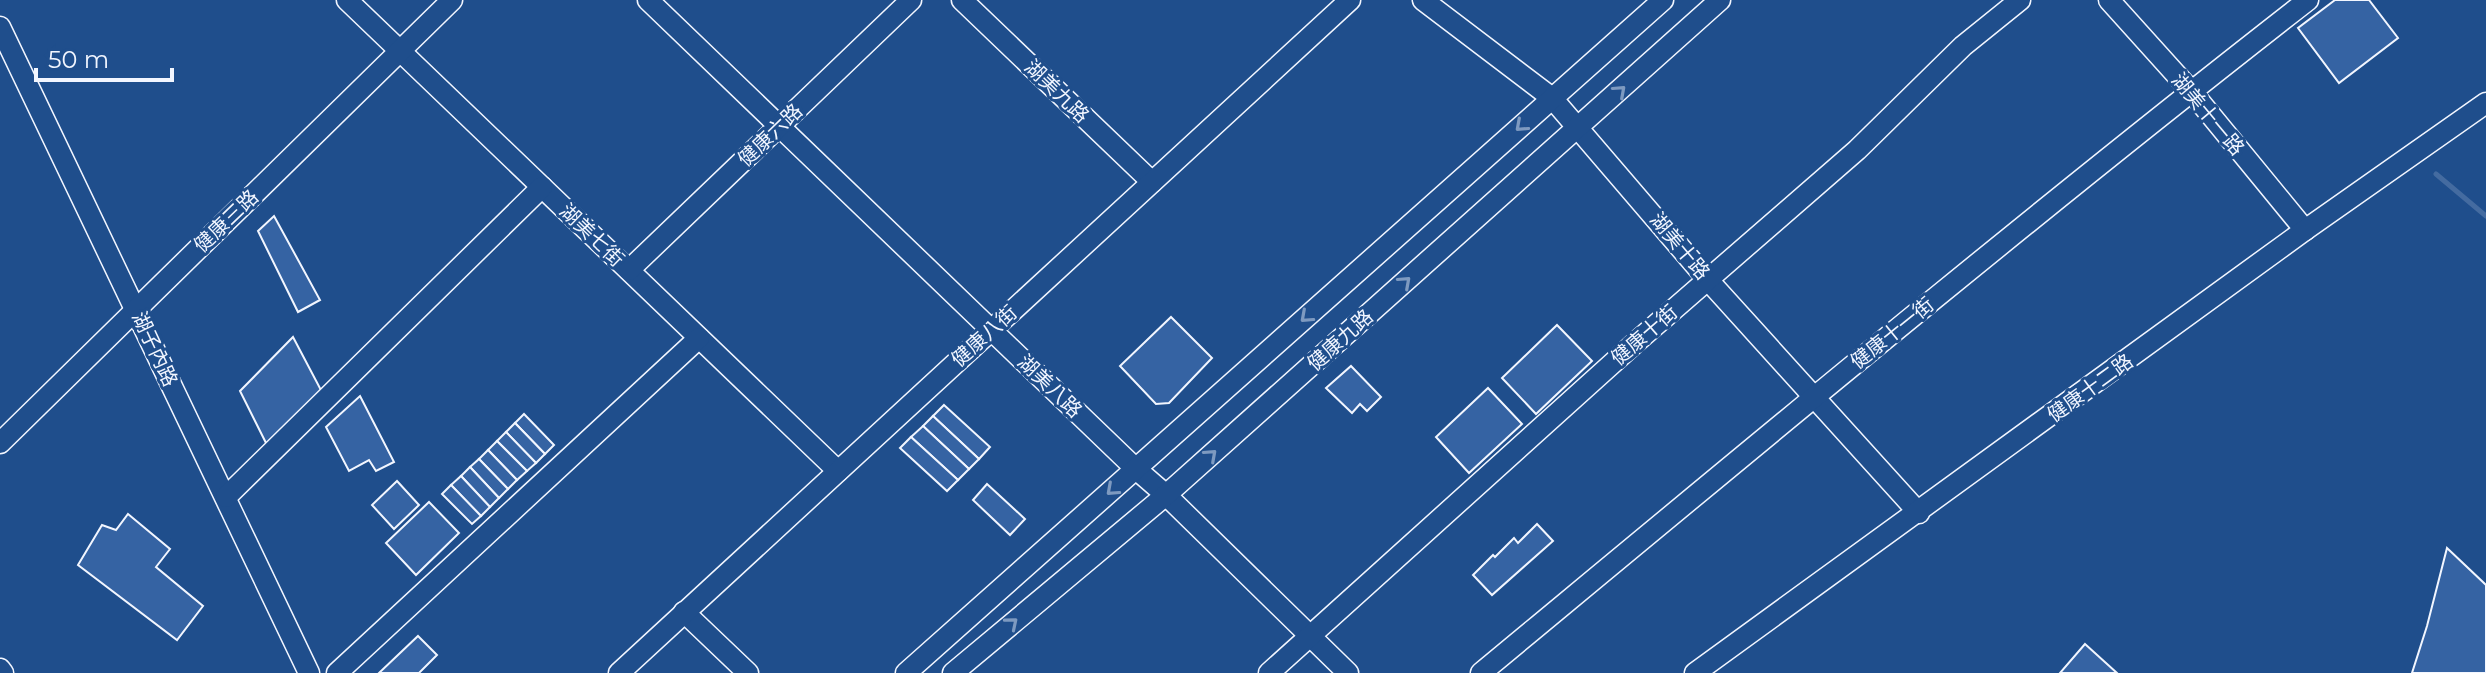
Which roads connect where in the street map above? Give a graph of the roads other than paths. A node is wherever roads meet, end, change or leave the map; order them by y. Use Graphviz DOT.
graph roads {
  1 [pos="347,0"];
  2 [pos="452,0"];
  3 [pos="648,0"];
  4 [pos="911,0"];
  5 [pos="962,0"];
  6 [pos="1350,0"];
  7 [pos="1423,0"];
  8 [pos="1663,0"];
  9 [pos="1720,0"];
  10 [pos="2020,0"];
  11 [pos="2109,0"];
  12 [pos="2308,0"];
  13 [pos="0,27"];
  14 [pos="400,51"];
  15 [pos="2191,91"];
  16 [pos="1552,98"];
  17 [pos="2486,103"];
  18 [pos="779,126"];
  19 [pos="1580,128"];
  20 [pos="1152,182"];
  21 [pos="542,187"];
  22 [pos="2305,230"];
  23 [pos="629,270"];
  24 [pos="1708,280"];
  25 [pos="136,308"];
  26 [pos="991,330"];
  27 [pos="699,338"];
  28 [pos="1813,397"];
  29 [pos="0,443"];
  30 [pos="1136,469"];
  31 [pos="838,471"];
  32 [pos="1166,495"];
  33 [pos="226,497"];
  34 [pos="1919,513"];
  35 [pos="684,612"];
  36 [pos="1310,636"];
  37 [pos="309,673"];
  38 [pos="337,673"];
  39 [pos="619,673"];
  40 [pos="748,673"];
  41 [pos="906,673"];
  42 [pos="953,673"];
  43 [pos="1269,673"];
  44 [pos="1348,673"];
  45 [pos="1481,673"];
  46 [pos="1695,673"];
  1 -- 14 [label="street, 湖美七街"];
  2 -- 14 [label="street, 健康三路"];
  3 -- 18 [label="street, 湖美八路"];
  4 -- 18 [label="street, 健康六路"];
  5 -- 20 [label="street, 湖美九路"];
  6 -- 20 [label="street, 健康八街"];
  7 -- 16 [label="street, 湖美十路"];
  8 -- 16 [label="street"];
  19 -- 9 [label="street, 健康九路, one-way"];
  10 -- 24 [label="street, 健康十街"];
  11 -- 15 [label="street, 湖美十一路"];
  12 -- 15 [label="street, 健康十一街"];
  13 -- 25 [label="street, 湖子內路"];
  14 -- 21 [label="street, 湖美七街"];
  14 -- 25 [label="street, 健康三路"];
  15 -- 22 [label="street, 湖美十一路"];
  15 -- 28 [label="street, 健康十一街"];
  16 -- 19 [label="street, 湖美十路"];
  16 -- 30 [label="street, one-way"];
  17 -- 22 [label="street, 健康十二路"];
  18 -- 23 [label="street, 健康六路"];
  18 -- 26 [label="street, 湖美八路"];
  19 -- 24 [label="street, 湖美十路"];
  32 -- 19 [label="street, 健康九路, one-way"];
  20 -- 26 [label="street, 健康八街"];
  21 -- 23 [label="street, 湖美七街"];
  21 -- 33 [label="street"];
  22 -- 34 [label="street, 健康十二路"];
  23 -- 27 [label="street, 湖美七街"];
  24 -- 28 [label="street, 湖美十路"];
  24 -- 36 [label="street, 健康十街"];
  25 -- 29 [label="street, 健康三路"];
  25 -- 33 [label="street, 湖子內路"];
  26 -- 30 [label="street, 湖美八路"];
  26 -- 31 [label="street, 健康八街"];
  27 -- 31 [label="street, 湖美七街"];
  27 -- 38 [label="street"];
  28 -- 34 [label="street, 湖美十路"];
  28 -- 45 [label="street, 健康十一街"];
  30 -- 32 [label="street, 湖美八路"];
  30 -- 41 [label="street, one-way"];
  31 -- 35 [label="street, 健康八街"];
  32 -- 36 [label="street, 湖美八路"];
  42 -- 32 [label="street, 健康九路, one-way"];
  33 -- 37 [label="street, 湖子內路"];
  34 -- 46 [label="street, 健康十二路"];
  35 -- 39 [label="street, 健康八街"];
  35 -- 40 [label="street"];
  36 -- 43 [label="street, 健康十街"];
  36 -- 44 [label="street, 湖美八路"];
}
